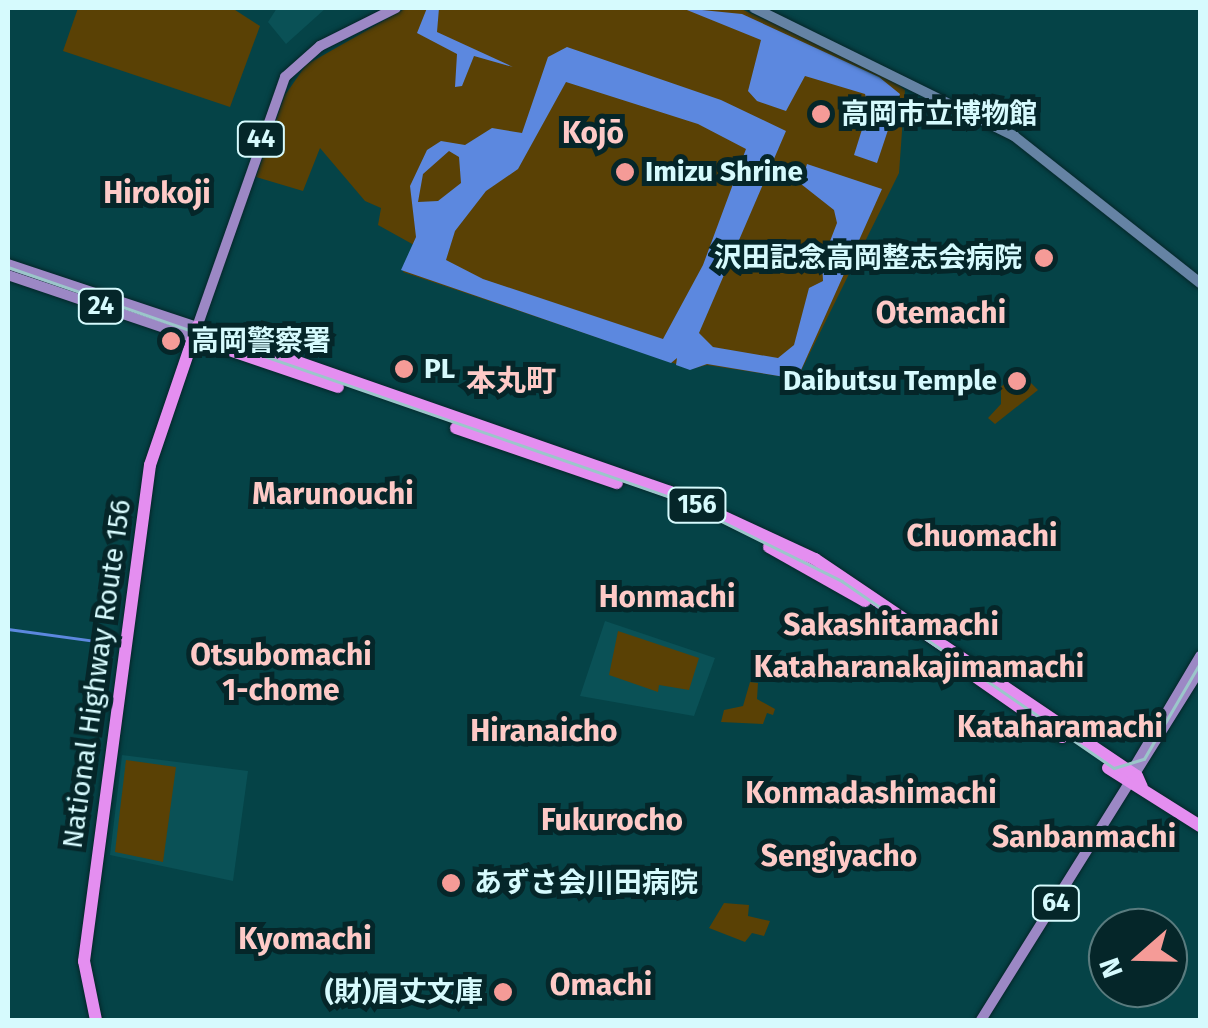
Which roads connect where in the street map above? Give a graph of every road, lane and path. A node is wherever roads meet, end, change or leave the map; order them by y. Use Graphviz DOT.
graph roads {
  1 [pos="396,8"];
  2 [pos="754,8"];
  3 [pos="8,264"];
  4 [pos="8,275"];
  5 [pos="1200,283"];
  6 [pos="196,333"];
  7 [pos="1200,656"];
  8 [pos="1200,670"];
  9 [pos="1135,780"];
  10 [pos="1200,826"];
  11 [pos="96,1020"];
  12 [pos="981,1020"];
  1 -- 6 [label="main road, 44"];
  2 -- 5 [label="main road"];
  3 -- 6 [label="main road, 24"];
  4 -- 6 [label="main road, 24"];
  6 -- 9 [label="highway, 156"];
  6 -- 11 [label="highway, National Highway Route 156"];
  7 -- 9 [label="main road"];
  8 -- 9 [label="main road"];
  9 -- 10 [label="highway, 156"];
  9 -- 12 [label="main road, 64"];
}
